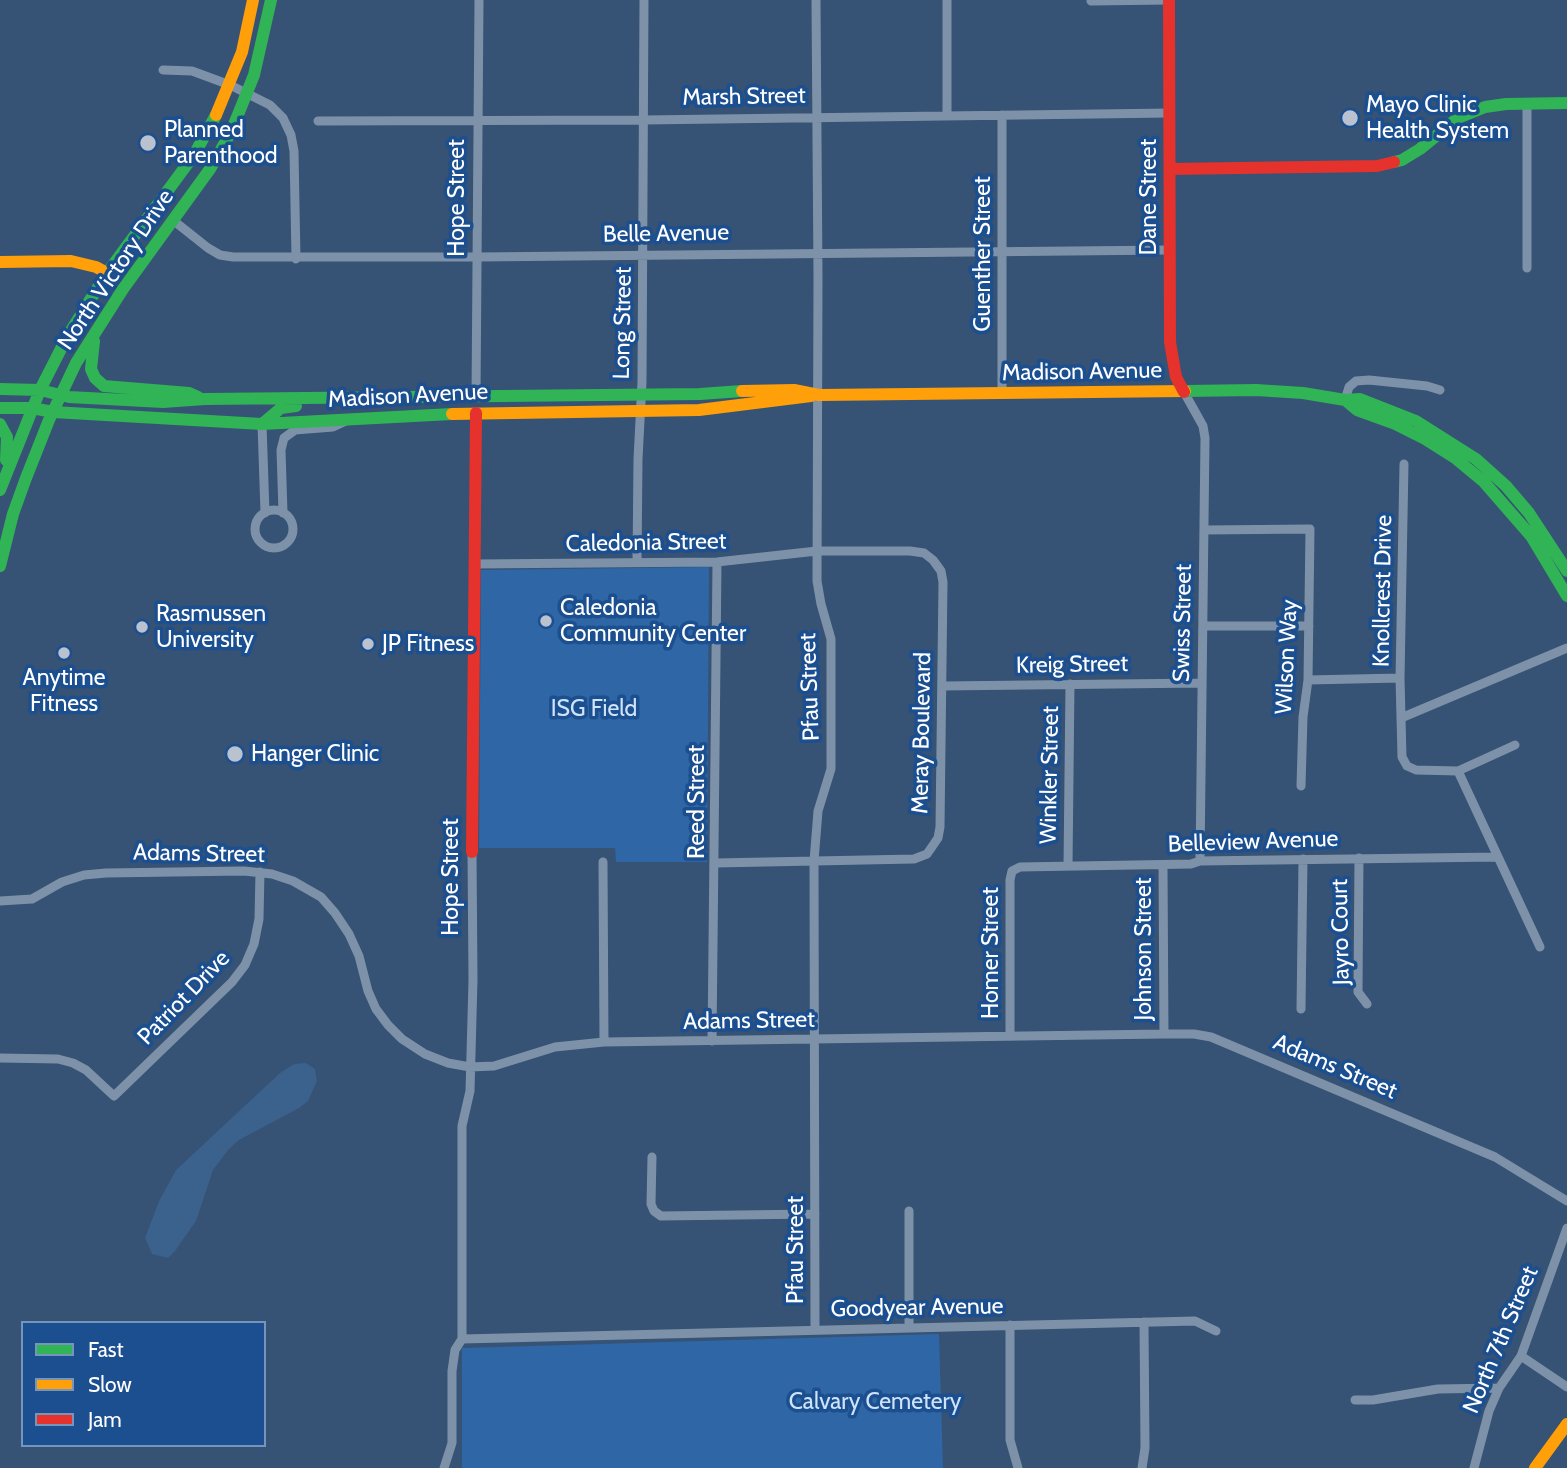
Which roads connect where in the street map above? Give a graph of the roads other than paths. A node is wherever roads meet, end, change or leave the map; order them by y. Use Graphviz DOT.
graph roads {
  1 [pos="253,0"];
  2 [pos="271,0"];
  3 [pos="479,0"];
  4 [pos="644,0"];
  5 [pos="816,0"];
  6 [pos="947,0"];
  7 [pos="1169,0"];
  8 [pos="1091,1"];
  9 [pos="163,70"];
  10 [pos="230,85"];
  11 [pos="248,93"];
  12 [pos="1567,103"];
  13 [pos="1527,104"];
  14 [pos="1170,113"];
  15 [pos="1002,115"];
  16 [pos="947,116"];
  17 [pos="817,117"];
  18 [pos="645,120"];
  19 [pos="318,121"];
  20 [pos="478,121"];
  21 [pos="1170,169"];
  22 [pos="174,221"];
  23 [pos="1170,250"];
  24 [pos="1002,252"];
  25 [pos="818,253"];
  26 [pos="643,255"];
  27 [pos="478,257"];
  28 [pos="296,258"];
  29 [pos="0,261"];
  30 [pos="1527,268"];
  31 [pos="107,273"];
  32 [pos="98,328"];
  33 [pos="0,388"];
  34 [pos="40,390"];
  35 [pos="1440,390"];
  36 [pos="1184,392"];
  37 [pos="1002,393"];
  38 [pos="641,394"];
  39 [pos="61,395"];
  40 [pos="819,395"];
  41 [pos="476,397"];
  42 [pos="205,399"];
  43 [pos="402,399"];
  44 [pos="1345,400"];
  45 [pos="0,408"];
  46 [pos="32,408"];
  47 [pos="640,410"];
  48 [pos="53,412"];
  49 [pos="476,414"];
  50 [pos="388,416"];
  51 [pos="348,420"];
  52 [pos="0,424"];
  53 [pos="262,424"];
  54 [pos="1404,464"];
  55 [pos="0,489"];
  56 [pos="265,513"];
  57 [pos="283,513"];
  58 [pos="1204,530"];
  59 [pos="817,551"];
  60 [pos="637,562"];
  61 [pos="717,562"];
  62 [pos="475,564"];
  63 [pos="0,566"];
  64 [pos="1567,571"];
  65 [pos="1567,596"];
  66 [pos="1203,626"];
  67 [pos="1309,626"];
  68 [pos="1567,648"];
  69 [pos="1400,678"];
  70 [pos="1308,680"];
  71 [pos="1202,683"];
  72 [pos="1070,684"];
  73 [pos="942,686"];
  74 [pos="1401,719"];
  75 [pos="1515,745"];
  76 [pos="1458,771"];
  77 [pos="1301,786"];
  78 [pos="472,852"];
  79 [pos="1497,857"];
  80 [pos="1359,858"];
  81 [pos="1303,859"];
  82 [pos="814,861"];
  83 [pos="1200,861"];
  84 [pos="603,862"];
  85 [pos="716,863"];
  86 [pos="1163,865"];
  87 [pos="1068,866"];
  88 [pos="1012,871"];
  89 [pos="260,872"];
  90 [pos="0,901"];
  91 [pos="1540,947"];
  92 [pos="1367,1004"];
  93 [pos="1301,1009"];
  94 [pos="1164,1034"];
  95 [pos="1010,1035"];
  96 [pos="815,1040"];
  97 [pos="712,1041"];
  98 [pos="604,1042"];
  99 [pos="0,1058"];
  100 [pos="470,1067"];
  101 [pos="652,1157"];
  102 [pos="1567,1201"];
  103 [pos="909,1211"];
  104 [pos="815,1214"];
  105 [pos="1567,1228"];
  106 [pos="1144,1322"];
  107 [pos="1010,1325"];
  108 [pos="909,1327"];
  109 [pos="815,1329"];
  110 [pos="1216,1331"];
  111 [pos="462,1339"];
  112 [pos="1521,1356"];
  113 [pos="1567,1387"];
  114 [pos="1499,1388"];
  115 [pos="1355,1400"];
  116 [pos="1567,1424"];
  117 [pos="444,1468"];
  118 [pos="1018,1468"];
  119 [pos="1142,1468"];
  120 [pos="1474,1468"];
  121 [pos="1535,1468"];
  1 -- 10 [label="main road, North Victory Drive"];
  2 -- 11 [label="main road, North Victory Drive"];
  3 -- 20 [label="street, Hope Street"];
  4 -- 18 [label="street, Long Street"];
  5 -- 17 [label="street, Pfau Street"];
  6 -- 16 [label="street"];
  7 -- 8 [label="street"];
  7 -- 14 [label="main road, Dane Street"];
  9 -- 10 [label="street"];
  10 -- 11 [label="street"];
  10 -- 31 [label="main road, North Victory Drive"];
  11 -- 22 [label="main road, North Victory Drive"];
  11 -- 28 [label="street"];
  12 -- 13 [label="main road"];
  13 -- 21 [label="main road"];
  13 -- 30 [label="street"];
  14 -- 15 [label="street, Marsh Street"];
  14 -- 21 [label="main road, Dane Street"];
  15 -- 16 [label="street, Marsh Street"];
  15 -- 24 [label="street, Guenther Street"];
  16 -- 17 [label="street, Marsh Street"];
  17 -- 18 [label="street, Marsh Street"];
  17 -- 25 [label="street, Pfau Street"];
  18 -- 20 [label="street, Marsh Street"];
  18 -- 26 [label="street, Long Street"];
  19 -- 20 [label="street, Marsh Street"];
  20 -- 27 [label="street, Hope Street"];
  21 -- 23 [label="main road, Dane Street"];
  22 -- 28 [label="street, Belle Avenue"];
  22 -- 32 [label="main road, North Victory Drive"];
  23 -- 24 [label="street, Belle Avenue"];
  23 -- 36 [label="main road, Dane Street"];
  24 -- 25 [label="street, Belle Avenue"];
  24 -- 37 [label="street, Guenther Street"];
  25 -- 26 [label="street, Belle Avenue"];
  25 -- 40 [label="street, Pfau Street"];
  26 -- 27 [label="street, Belle Avenue"];
  26 -- 38 [label="street, Long Street"];
  27 -- 28 [label="street, Belle Avenue"];
  27 -- 41 [label="street, Hope Street"];
  29 -- 31 [label="main road"];
  31 -- 34 [label="main road, North Victory Drive"];
  32 -- 39 [label="main road, North Victory Drive"];
  32 -- 42 [label="main road"];
  33 -- 34 [label="main road, Madison Avenue"];
  34 -- 39 [label="main road, Madison Avenue"];
  34 -- 46 [label="main road, North Victory Drive"];
  35 -- 44 [label="street"];
  36 -- 37 [label="main road, Madison Avenue"];
  36 -- 44 [label="main road, Madison Avenue"];
  36 -- 58 [label="street, Swiss Street"];
  37 -- 40 [label="main road, Madison Avenue"];
  38 -- 40 [label="main road, Madison Avenue"];
  38 -- 41 [label="main road, Madison Avenue"];
  38 -- 47 [label="street, Long Street"];
  39 -- 42 [label="main road, Madison Avenue"];
  39 -- 48 [label="main road, North Victory Drive"];
  40 -- 47 [label="main road, Madison Avenue"];
  40 -- 59 [label="street, Pfau Street"];
  41 -- 43 [label="main road, Madison Avenue"];
  41 -- 50 [label="main road"];
  42 -- 43 [label="main road, Madison Avenue"];
  43 -- 53 [label="main road"];
  44 -- 64 [label="main road, Madison Avenue"];
  44 -- 65 [label="main road, Madison Avenue"];
  45 -- 46 [label="main road, Madison Avenue"];
  46 -- 48 [label="main road, Madison Avenue"];
  46 -- 55 [label="main road, North Victory Drive"];
  47 -- 49 [label="main road, Madison Avenue"];
  47 -- 60 [label="street, Long Street"];
  48 -- 53 [label="main road, Madison Avenue"];
  48 -- 63 [label="main road, North Victory Drive"];
  49 -- 50 [label="main road, Madison Avenue"];
  49 -- 62 [label="main road, Hope Street"];
  50 -- 51 [label="main road, Madison Avenue"];
  51 -- 53 [label="main road, Madison Avenue"];
  51 -- 57 [label="street"];
  52 -- 55 [label="main road"];
  53 -- 56 [label="street"];
  54 -- 69 [label="street, Knollcrest Drive"];
  56 -- 57 [label="street"];
  56 -- 57 [label="street"];
  58 -- 66 [label="street, Swiss Street"];
  58 -- 67 [label="street, Wilson Way"];
  59 -- 61 [label="street, Caledonia Street"];
  59 -- 73 [label="street, Meray Boulevard"];
  59 -- 82 [label="street, Pfau Street"];
  60 -- 61 [label="street, Caledonia Street"];
  60 -- 62 [label="street, Caledonia Street"];
  61 -- 85 [label="street, Reed Street"];
  62 -- 78 [label="main road, Hope Street"];
  66 -- 67 [label="street"];
  66 -- 71 [label="street, Swiss Street"];
  67 -- 70 [label="street, Wilson Way"];
  68 -- 74 [label="street"];
  69 -- 70 [label="street"];
  69 -- 74 [label="street, Knollcrest Drive"];
  70 -- 77 [label="street, Wilson Way"];
  71 -- 72 [label="street, Kreig Street"];
  71 -- 83 [label="street, Swiss Street"];
  72 -- 73 [label="street, Kreig Street"];
  72 -- 87 [label="street, Winkler Street"];
  73 -- 82 [label="street, Meray Boulevard"];
  74 -- 76 [label="street, Knollcrest Drive"];
  75 -- 76 [label="street"];
  76 -- 79 [label="street"];
  78 -- 100 [label="street, Hope Street"];
  79 -- 80 [label="street, Belleview Avenue"];
  79 -- 91 [label="street"];
  80 -- 81 [label="street, Belleview Avenue"];
  80 -- 92 [label="street, Jayro Court"];
  81 -- 83 [label="street, Belleview Avenue"];
  81 -- 93 [label="street"];
  82 -- 85 [label="street, Meray Boulevard"];
  82 -- 96 [label="street, Pfau Street"];
  83 -- 86 [label="street, Belleview Avenue"];
  84 -- 98 [label="street"];
  85 -- 97 [label="street, Reed Street"];
  86 -- 87 [label="street, Belleview Avenue"];
  86 -- 94 [label="street, Johnson Street"];
  87 -- 88 [label="street, Belleview Avenue"];
  88 -- 95 [label="street, Homer Street"];
  89 -- 90 [label="street, Adams Street"];
  89 -- 99 [label="street, Patriot Drive"];
  89 -- 100 [label="street, Adams Street"];
  94 -- 95 [label="street, Adams Street"];
  94 -- 102 [label="street, Adams Street"];
  95 -- 96 [label="street, Adams Street"];
  96 -- 97 [label="street, Adams Street"];
  96 -- 104 [label="street, Pfau Street"];
  97 -- 98 [label="street, Adams Street"];
  98 -- 100 [label="street, Adams Street"];
  100 -- 111 [label="street, Hope Street"];
  101 -- 104 [label="street"];
  103 -- 108 [label="street"];
  104 -- 109 [label="street, Pfau Street"];
  105 -- 112 [label="street, North 7th Street"];
  106 -- 107 [label="street, Goodyear Avenue"];
  106 -- 110 [label="street, Goodyear Avenue"];
  106 -- 119 [label="street"];
  107 -- 108 [label="street, Goodyear Avenue"];
  107 -- 118 [label="street"];
  108 -- 109 [label="street, Goodyear Avenue"];
  109 -- 111 [label="street, Goodyear Avenue"];
  111 -- 117 [label="street"];
  112 -- 113 [label="street"];
  112 -- 114 [label="street, North 7th Street"];
  114 -- 115 [label="street"];
  114 -- 120 [label="street, North 7th Street"];
  116 -- 121 [label="main road"];
}
